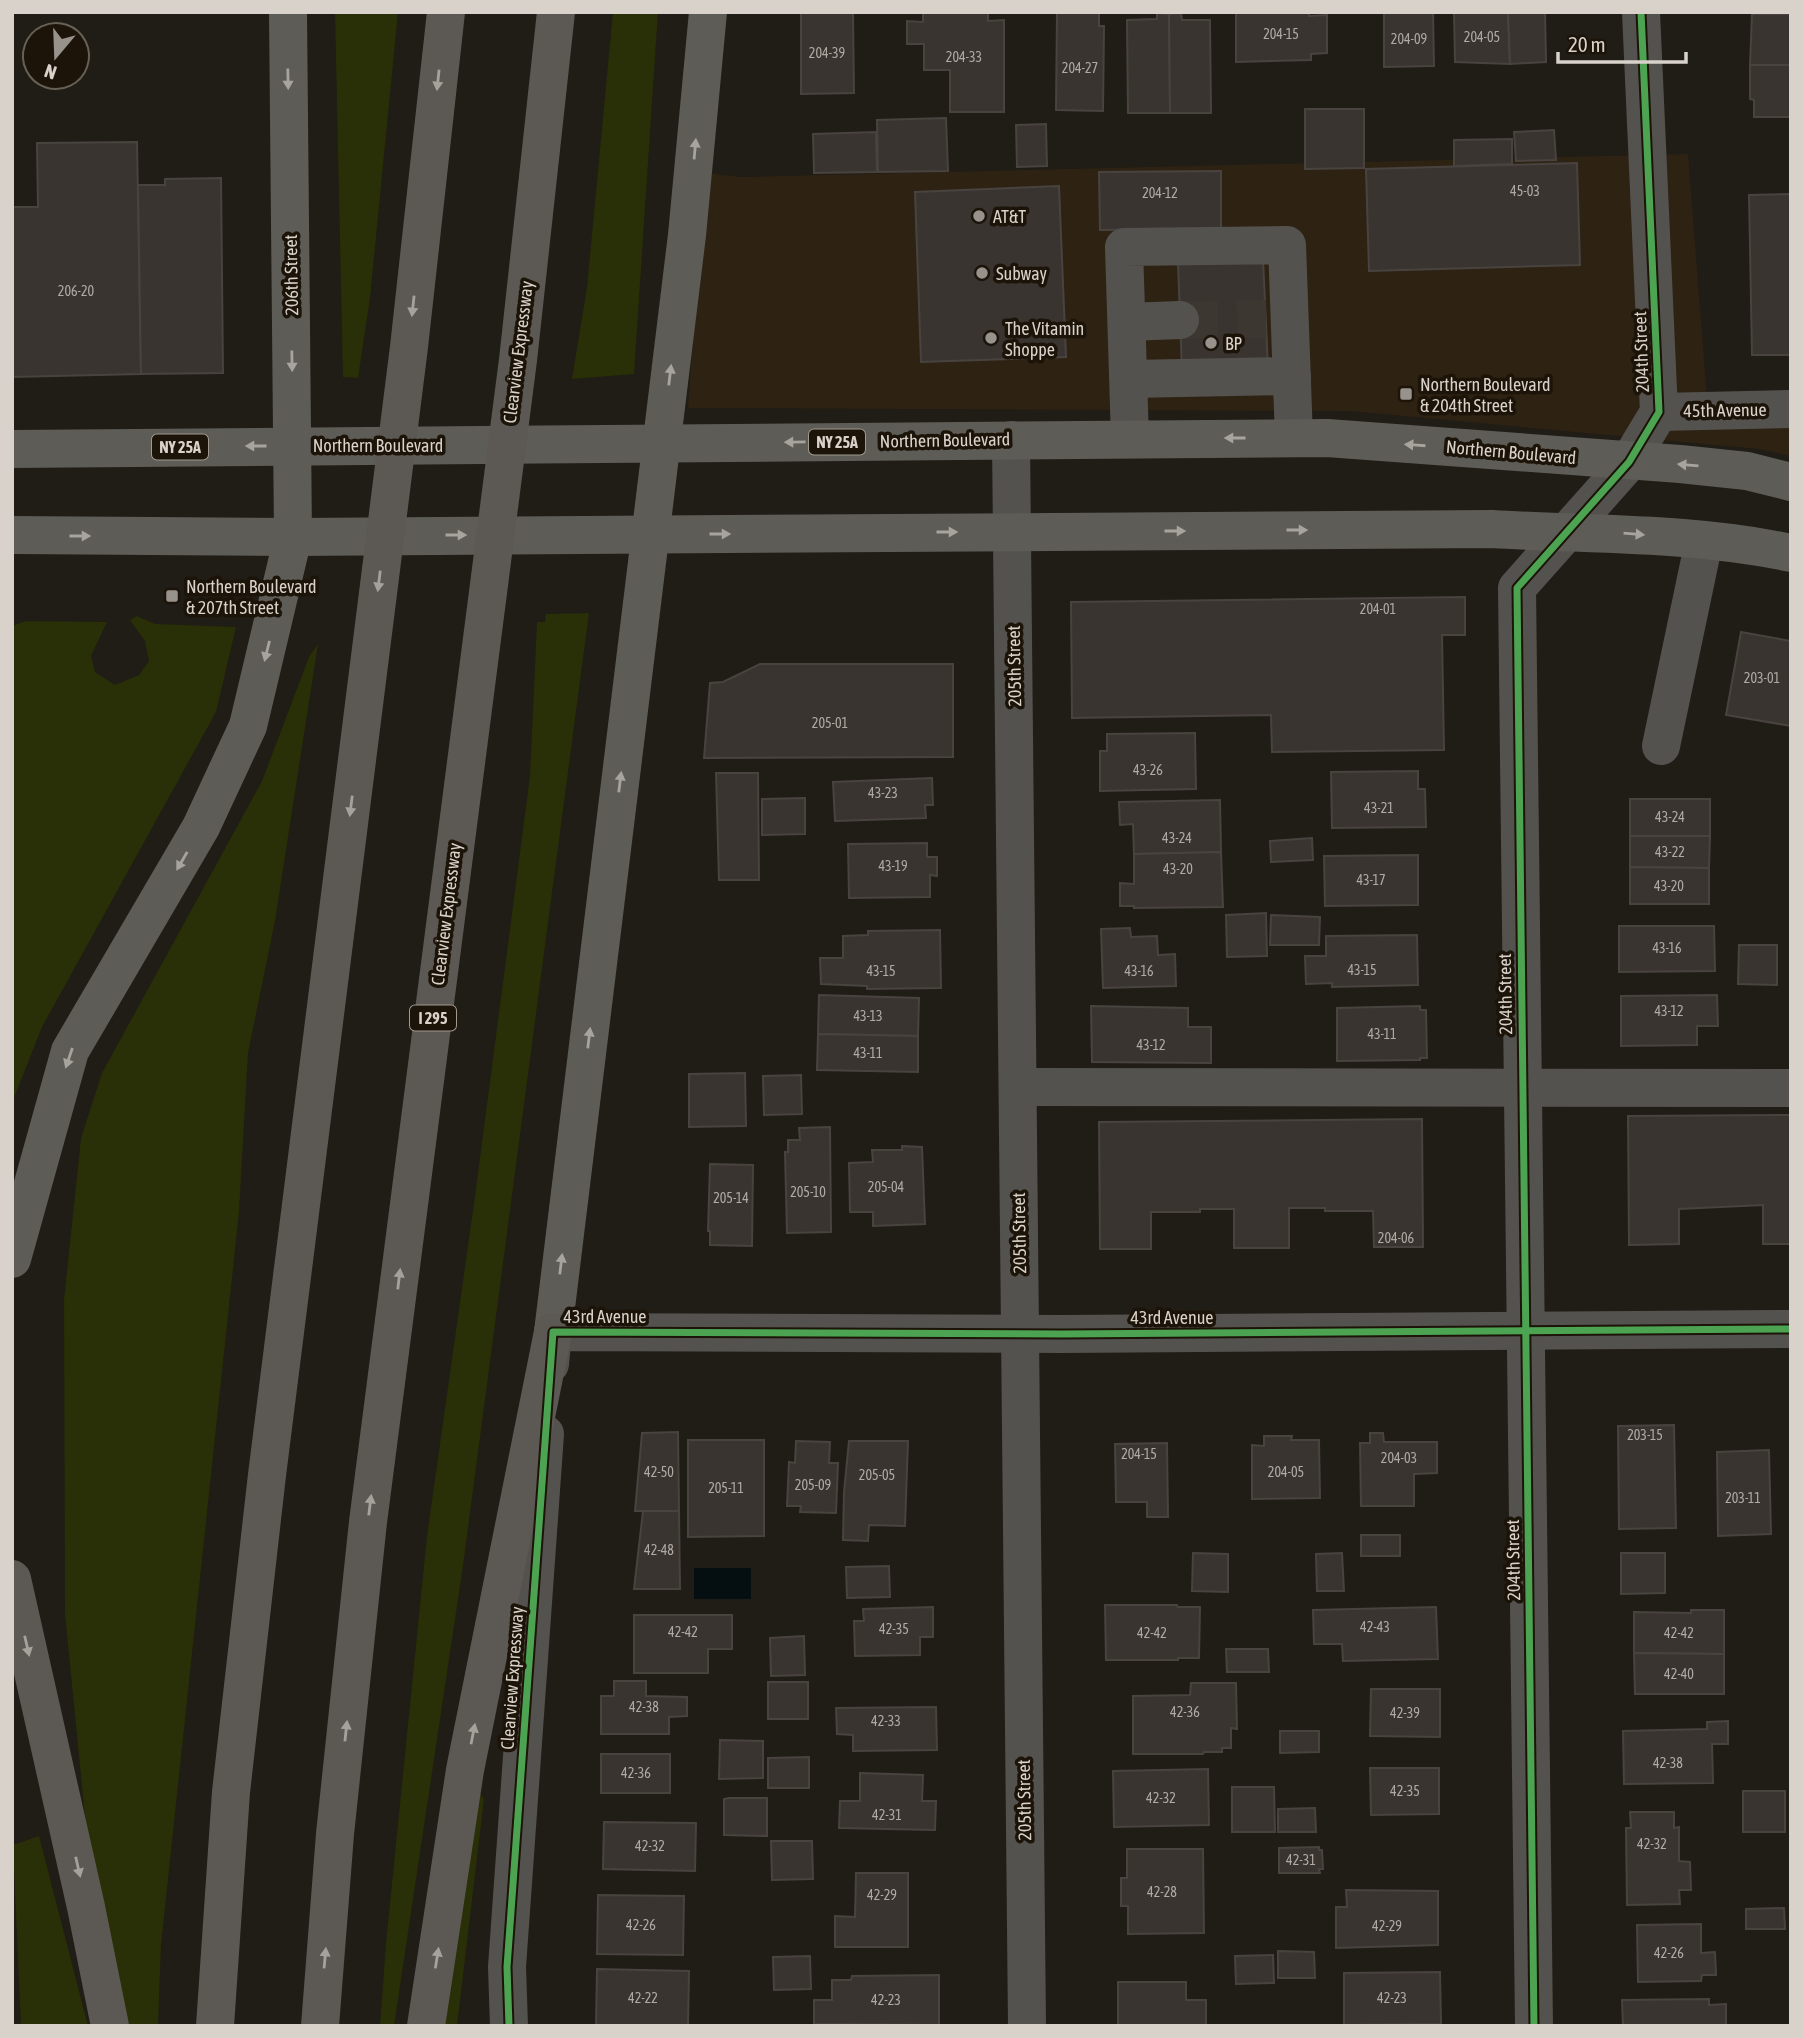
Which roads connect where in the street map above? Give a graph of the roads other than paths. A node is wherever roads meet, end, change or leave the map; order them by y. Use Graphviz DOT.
graph roads {
  1 [pos="288,12"];
  2 [pos="446,12"];
  3 [pos="556,12"];
  4 [pos="708,12"];
  5 [pos="1641,12"];
  6 [pos="1180,320"];
  7 [pos="1127,322"];
  8 [pos="1292,376"];
  9 [pos="1129,379"];
  10 [pos="1791,409"];
  11 [pos="1659,412"];
  12 [pos="1311,438"];
  13 [pos="1130,439"];
  14 [pos="1010,440"];
  15 [pos="663,443"];
  16 [pos="293,446"];
  17 [pos="12,449"];
  18 [pos="1629,462"];
  19 [pos="1791,482"];
  20 [pos="1012,532"];
  21 [pos="652,534"];
  22 [pos="1566,534"];
  23 [pos="12,535"];
  24 [pos="293,537"];
  25 [pos="1704,541"];
  26 [pos="1791,553"];
  27 [pos="1661,746"];
  28 [pos="1522,1086"];
  29 [pos="1018,1087"];
  30 [pos="1791,1088"];
  31 [pos="12,1259"];
  32 [pos="1791,1329"];
  33 [pos="1525,1331"];
  34 [pos="552,1332"];
  35 [pos="1020,1334"];
  36 [pos="12,1579"];
  37 [pos="507,1967"];
  38 [pos="110,2026"];
  39 [pos="215,2026"];
  40 [pos="320,2026"];
  41 [pos="426,2026"];
  42 [pos="498,2026"];
  43 [pos="509,2026"];
  44 [pos="1027,2026"];
  45 [pos="1534,2026"];
  1 -- 16 [label="main road, 206th Street, one-way"];
  2 -- 39 [label="highway, one-way"];
  40 -- 3 [label="highway, Clearview Expressway / I 295, one-way"];
  15 -- 4 [label="main road, one-way"];
  5 -- 11 [label="street, 204th Street"];
  6 -- 7 [label="street"];
  7 -- 8 [label="street"];
  7 -- 9 [label="street"];
  8 -- 9 [label="street"];
  8 -- 12 [label="street"];
  9 -- 13 [label="street"];
  10 -- 11 [label="street, 45th Avenue"];
  11 -- 18 [label="street, 204th Street"];
  12 -- 13 [label="main road, Northern Boulevard / NY 25A, one-way"];
  18 -- 12 [label="main road, Northern Boulevard, one-way"];
  13 -- 14 [label="main road, Northern Boulevard / NY 25A"];
  14 -- 15 [label="main road, Northern Boulevard / NY 25A, one-way"];
  14 -- 20 [label="street, 205th Street"];
  15 -- 16 [label="main road, Northern Boulevard / NY 25A"];
  15 -- 21 [label="main road, Clearview Expressway"];
  16 -- 17 [label="main road, Northern Boulevard / NY 25A, one-way"];
  16 -- 24 [label="main road, 206th Street"];
  19 -- 18 [label="main road, Northern Boulevard, one-way"];
  18 -- 22 [label="street, 204th Street"];
  21 -- 20 [label="main road, one-way"];
  20 -- 22 [label="main road, one-way"];
  20 -- 29 [label="street, 205th Street"];
  24 -- 21 [label="main road, one-way"];
  34 -- 21 [label="main road, Clearview Expressway, one-way"];
  22 -- 25 [label="main road, one-way"];
  22 -- 28 [label="street, 204th Street"];
  23 -- 24 [label="main road, one-way"];
  24 -- 31 [label="main road, 206th Street, one-way"];
  25 -- 26 [label="main road"];
  25 -- 27 [label="street"];
  28 -- 29 [label="street"];
  28 -- 30 [label="street"];
  28 -- 33 [label="street, 204th Street"];
  29 -- 35 [label="street, 205th Street"];
  32 -- 33 [label="street, 43rd Avenue"];
  33 -- 35 [label="street, 43rd Avenue"];
  33 -- 45 [label="street, 204th Street"];
  34 -- 35 [label="street, 43rd Avenue"];
  34 -- 37 [label="street, Clearview Expressway"];
  41 -- 34 [label="highway, one-way"];
  35 -- 44 [label="street, 205th Street"];
  36 -- 38 [label="highway, one-way"];
  37 -- 42 [label="street"];
  37 -- 43 [label="street, Clearview Expressway"];
}
